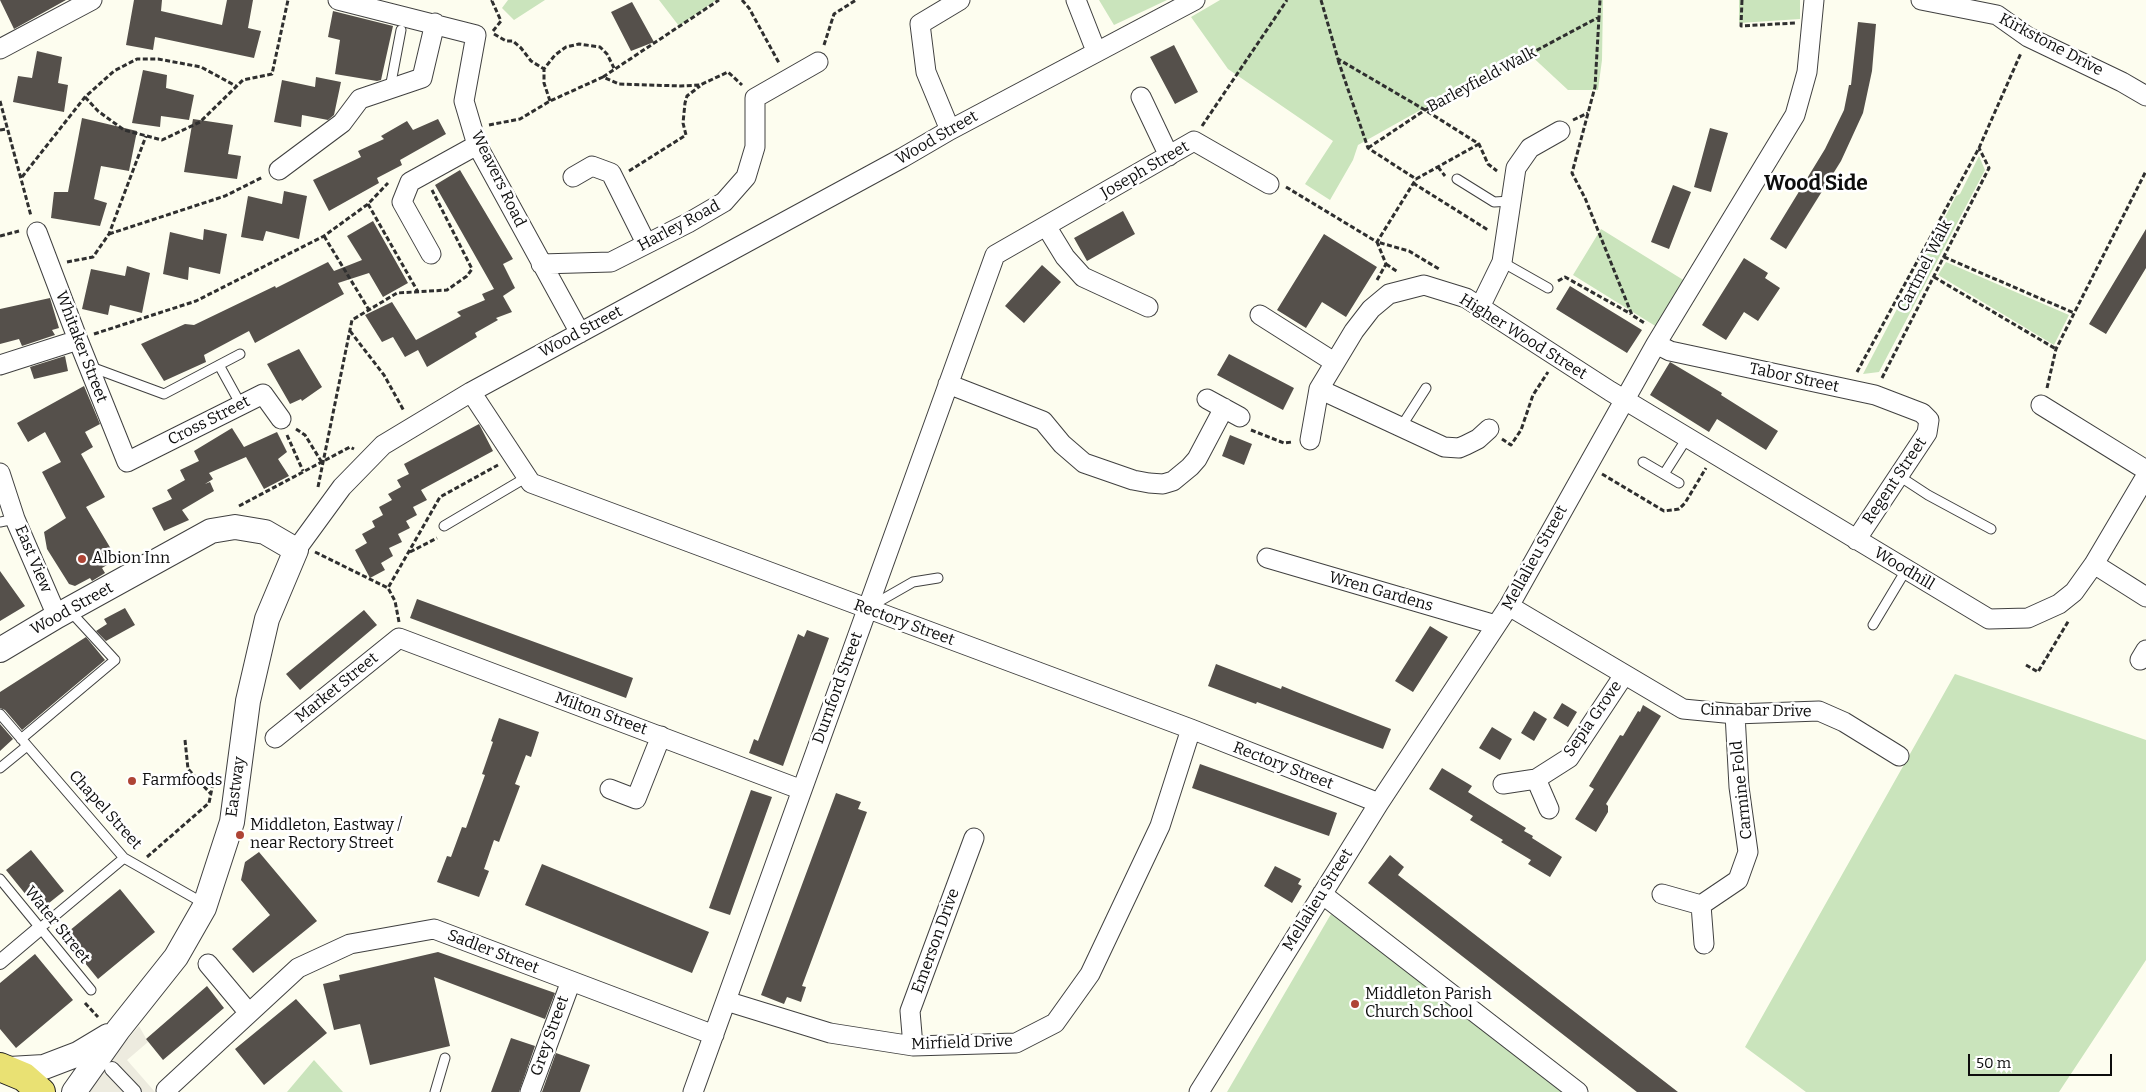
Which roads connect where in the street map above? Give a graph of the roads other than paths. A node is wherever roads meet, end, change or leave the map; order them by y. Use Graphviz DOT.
graph roads {
  1 [pos="92,0"];
  2 [pos="338,0"];
  3 [pos="960,0"];
  4 [pos="1076,0"];
  5 [pos="1195,0"];
  6 [pos="1814,0"];
  7 [pos="1921,0"];
  8 [pos="2000,8"];
  9 [pos="435,23"];
  10 [pos="401,30"];
  11 [pos="0,49"];
  12 [pos="1096,51"];
  13 [pos="818,62"];
  14 [pos="390,88"];
  15 [pos="2146,96"];
  16 [pos="1141,97"];
  17 [pos="950,130"];
  18 [pos="1560,131"];
  19 [pos="477,145"];
  20 [pos="1169,156"];
  21 [pos="279,170"];
  22 [pos="573,177"];
  23 [pos="1457,179"];
  24 [pos="1269,184"];
  25 [pos="1512,192"];
  26 [pos="31,226"];
  27 [pos="1046,226"];
  28 [pos="646,243"];
  29 [pos="431,254"];
  30 [pos="1502,262"];
  31 [pos="541,264"];
  32 [pos="1548,288"];
  33 [pos="1148,307"];
  34 [pos="1480,307"];
  35 [pos="1260,315"];
  36 [pos="580,333"];
  37 [pos="78,340"];
  38 [pos="1656,344"];
  39 [pos="240,354"];
  40 [pos="1334,362"];
  41 [pos="0,365"];
  42 [pos="219,365"];
  43 [pos="88,366"];
  44 [pos="948,384"];
  45 [pos="1319,388"];
  46 [pos="1426,388"];
  47 [pos="471,392"];
  48 [pos="1207,399"];
  49 [pos="1624,399"];
  50 [pos="241,404"];
  51 [pos="2041,405"];
  52 [pos="281,419"];
  53 [pos="1929,420"];
  54 [pos="1401,427"];
  55 [pos="1495,434"];
  56 [pos="1688,438"];
  57 [pos="1310,440"];
  58 [pos="127,462"];
  59 [pos="1643,462"];
  60 [pos="0,474"];
  61 [pos="1664,474"];
  62 [pos="1899,476"];
  63 [pos="527,477"];
  64 [pos="2145,480"];
  65 [pos="1679,483"];
  66 [pos="8,520"];
  67 [pos="444,526"];
  68 [pos="1991,528"];
  69 [pos="1856,540"];
  70 [pos="298,547"];
  71 [pos="1267,558"];
  72 [pos="2094,564"];
  73 [pos="1906,570"];
  74 [pos="938,578"];
  75 [pos="2146,597"];
  76 [pos="1509,606"];
  77 [pos="867,609"];
  78 [pos="63,613"];
  79 [pos="1496,625"];
  80 [pos="1873,625"];
  81 [pos="399,638"];
  82 [pos="0,650"];
  83 [pos="1624,675"];
  84 [pos="0,714"];
  85 [pos="1734,714"];
  86 [pos="1190,729"];
  87 [pos="661,736"];
  88 [pos="275,738"];
  89 [pos="24,742"];
  90 [pos="1899,756"];
  91 [pos="0,768"];
  92 [pos="1536,778"];
  93 [pos="1502,784"];
  94 [pos="610,789"];
  95 [pos="802,790"];
  96 [pos="1379,803"];
  97 [pos="1549,809"];
  98 [pos="974,838"];
  99 [pos="124,858"];
  100 [pos="0,879"];
  101 [pos="1322,894"];
  102 [pos="1662,894"];
  103 [pos="205,904"];
  104 [pos="1701,905"];
  105 [pos="39,929"];
  106 [pos="1704,944"];
  107 [pos="0,962"];
  108 [pos="208,964"];
  109 [pos="571,981"];
  110 [pos="90,990"];
  111 [pos="726,1001"];
  112 [pos="249,1013"];
  113 [pos="111,1026"];
  114 [pos="714,1035"];
  115 [pos="913,1046"];
  116 [pos="445,1058"];
  117 [pos="4,1068"];
  118 [pos="112,1070"];
  119 [pos="165,1091"];
  120 [pos="41,1092"];
  121 [pos="74,1092"];
  122 [pos="134,1092"];
  123 [pos="435,1092"];
  124 [pos="530,1092"];
  125 [pos="693,1092"];
  126 [pos="1199,1092"];
  127 [pos="1578,1092"];
  1 -- 11 [label="street"];
  2 -- 9 [label="street, Weavers Road"];
  3 -- 17 [label="street"];
  4 -- 12 [label="street"];
  5 -- 12 [label="street, Wood Street"];
  6 -- 38 [label="street, Mellalieu Street"];
  7 -- 8 [label="street, Kirkstone Drive"];
  8 -- 15 [label="street, Kirkstone Drive"];
  9 -- 14 [label="street"];
  9 -- 19 [label="street, Weavers Road"];
  10 -- 14 [label="lane"];
  12 -- 17 [label="street, Wood Street"];
  13 -- 28 [label="street, Harley Road"];
  14 -- 21 [label="street"];
  16 -- 20 [label="street"];
  17 -- 36 [label="street, Wood Street"];
  18 -- 25 [label="street"];
  19 -- 29 [label="street"];
  19 -- 31 [label="street, Weavers Road"];
  20 -- 24 [label="street, Joseph Street"];
  20 -- 27 [label="street, Joseph Street"];
  22 -- 28 [label="street"];
  23 -- 25 [label="lane"];
  25 -- 30 [label="street"];
  26 -- 37 [label="street, Whitaker Street"];
  27 -- 33 [label="street"];
  27 -- 44 [label="street, Durnford Street"];
  28 -- 31 [label="street, Harley Road"];
  30 -- 32 [label="lane"];
  30 -- 34 [label="street"];
  31 -- 36 [label="street, Weavers Road"];
  34 -- 40 [label="street, Higher Wood Street"];
  34 -- 49 [label="street, Higher Wood Street"];
  35 -- 40 [label="street"];
  36 -- 47 [label="street, Wood Street"];
  37 -- 41 [label="street"];
  37 -- 43 [label="street, Whitaker Street"];
  38 -- 49 [label="street, Mellalieu Street"];
  38 -- 53 [label="street, Tabor Street"];
  39 -- 42 [label="lane"];
  40 -- 45 [label="street, Higher Wood Street"];
  42 -- 43 [label="lane"];
  42 -- 50 [label="lane"];
  43 -- 58 [label="street, Whitaker Street"];
  44 -- 48 [label="street"];
  44 -- 77 [label="street, Durnford Street"];
  45 -- 54 [label="street"];
  45 -- 57 [label="street"];
  46 -- 54 [label="lane"];
  47 -- 63 [label="street, Rectory Street"];
  47 -- 70 [label="street, Wood Street"];
  49 -- 56 [label="street, Woodhill"];
  49 -- 76 [label="street, Mellalieu Street"];
  50 -- 52 [label="street, Cross Street"];
  50 -- 58 [label="street, Cross Street"];
  51 -- 64 [label="street"];
  53 -- 62 [label="street, Regent Street"];
  54 -- 55 [label="street"];
  56 -- 61 [label="lane"];
  56 -- 69 [label="street, Woodhill"];
  59 -- 61 [label="lane"];
  60 -- 66 [label="street, East View"];
  61 -- 65 [label="lane"];
  62 -- 68 [label="lane"];
  62 -- 69 [label="street, Regent Street"];
  63 -- 67 [label="lane"];
  63 -- 77 [label="street, Rectory Street"];
  64 -- 72 [label="street, Woodhill"];
  66 -- 78 [label="street, East View"];
  69 -- 73 [label="street, Woodhill"];
  70 -- 78 [label="street, Wood Street"];
  70 -- 103 [label="street, Eastway"];
  71 -- 79 [label="street, Wren Gardens"];
  72 -- 73 [label="street, Woodhill"];
  72 -- 75 [label="street"];
  73 -- 80 [label="lane"];
  74 -- 77 [label="lane"];
  76 -- 79 [label="street, Mellalieu Street"];
  76 -- 83 [label="street, Cinnabar Drive"];
  77 -- 86 [label="street, Rectory Street"];
  77 -- 95 [label="street, Durnford Street"];
  78 -- 82 [label="street, Wood Street"];
  78 -- 89 [label="lane"];
  79 -- 96 [label="street, Mellalieu Street"];
  81 -- 87 [label="street, Milton Street"];
  81 -- 88 [label="street, Market Street"];
  83 -- 85 [label="street, Cinnabar Drive"];
  83 -- 92 [label="street, Sepia Grove"];
  84 -- 89 [label="lane, Chapel Street"];
  85 -- 90 [label="street, Cinnabar Drive"];
  85 -- 104 [label="street, Carmine Fold"];
  86 -- 96 [label="street, Rectory Street"];
  86 -- 115 [label="street, Mirfield Drive"];
  87 -- 94 [label="street"];
  87 -- 95 [label="street, Milton Street"];
  89 -- 91 [label="lane"];
  89 -- 99 [label="lane, Chapel Street"];
  92 -- 93 [label="street, Sepia Grove"];
  92 -- 97 [label="street"];
  95 -- 111 [label="street, Durnford Street"];
  96 -- 101 [label="street, Mellalieu Street"];
  98 -- 115 [label="street, Emerson Drive"];
  99 -- 103 [label="lane, Chapel Street"];
  99 -- 105 [label="lane"];
  100 -- 105 [label="lane, Water Street"];
  101 -- 126 [label="street, Mellalieu Street"];
  101 -- 127 [label="street"];
  102 -- 104 [label="street"];
  103 -- 113 [label="street, Eastway"];
  104 -- 106 [label="street"];
  105 -- 107 [label="street"];
  105 -- 110 [label="lane, Water Street"];
  108 -- 112 [label="street"];
  109 -- 112 [label="street, Sadler Street"];
  109 -- 114 [label="street, Sadler Street"];
  109 -- 124 [label="street, Grey Street"];
  111 -- 114 [label="street, Durnford Street"];
  111 -- 115 [label="street, Mirfield Drive"];
  112 -- 119 [label="street, Sadler Street"];
  113 -- 117 [label="street, Eastway"];
  113 -- 121 [label="street, Eastway"];
  114 -- 125 [label="street, Durnford Street"];
  116 -- 123 [label="lane"];
  117 -- 120 [label="main road"];
  118 -- 122 [label="street"];
}
